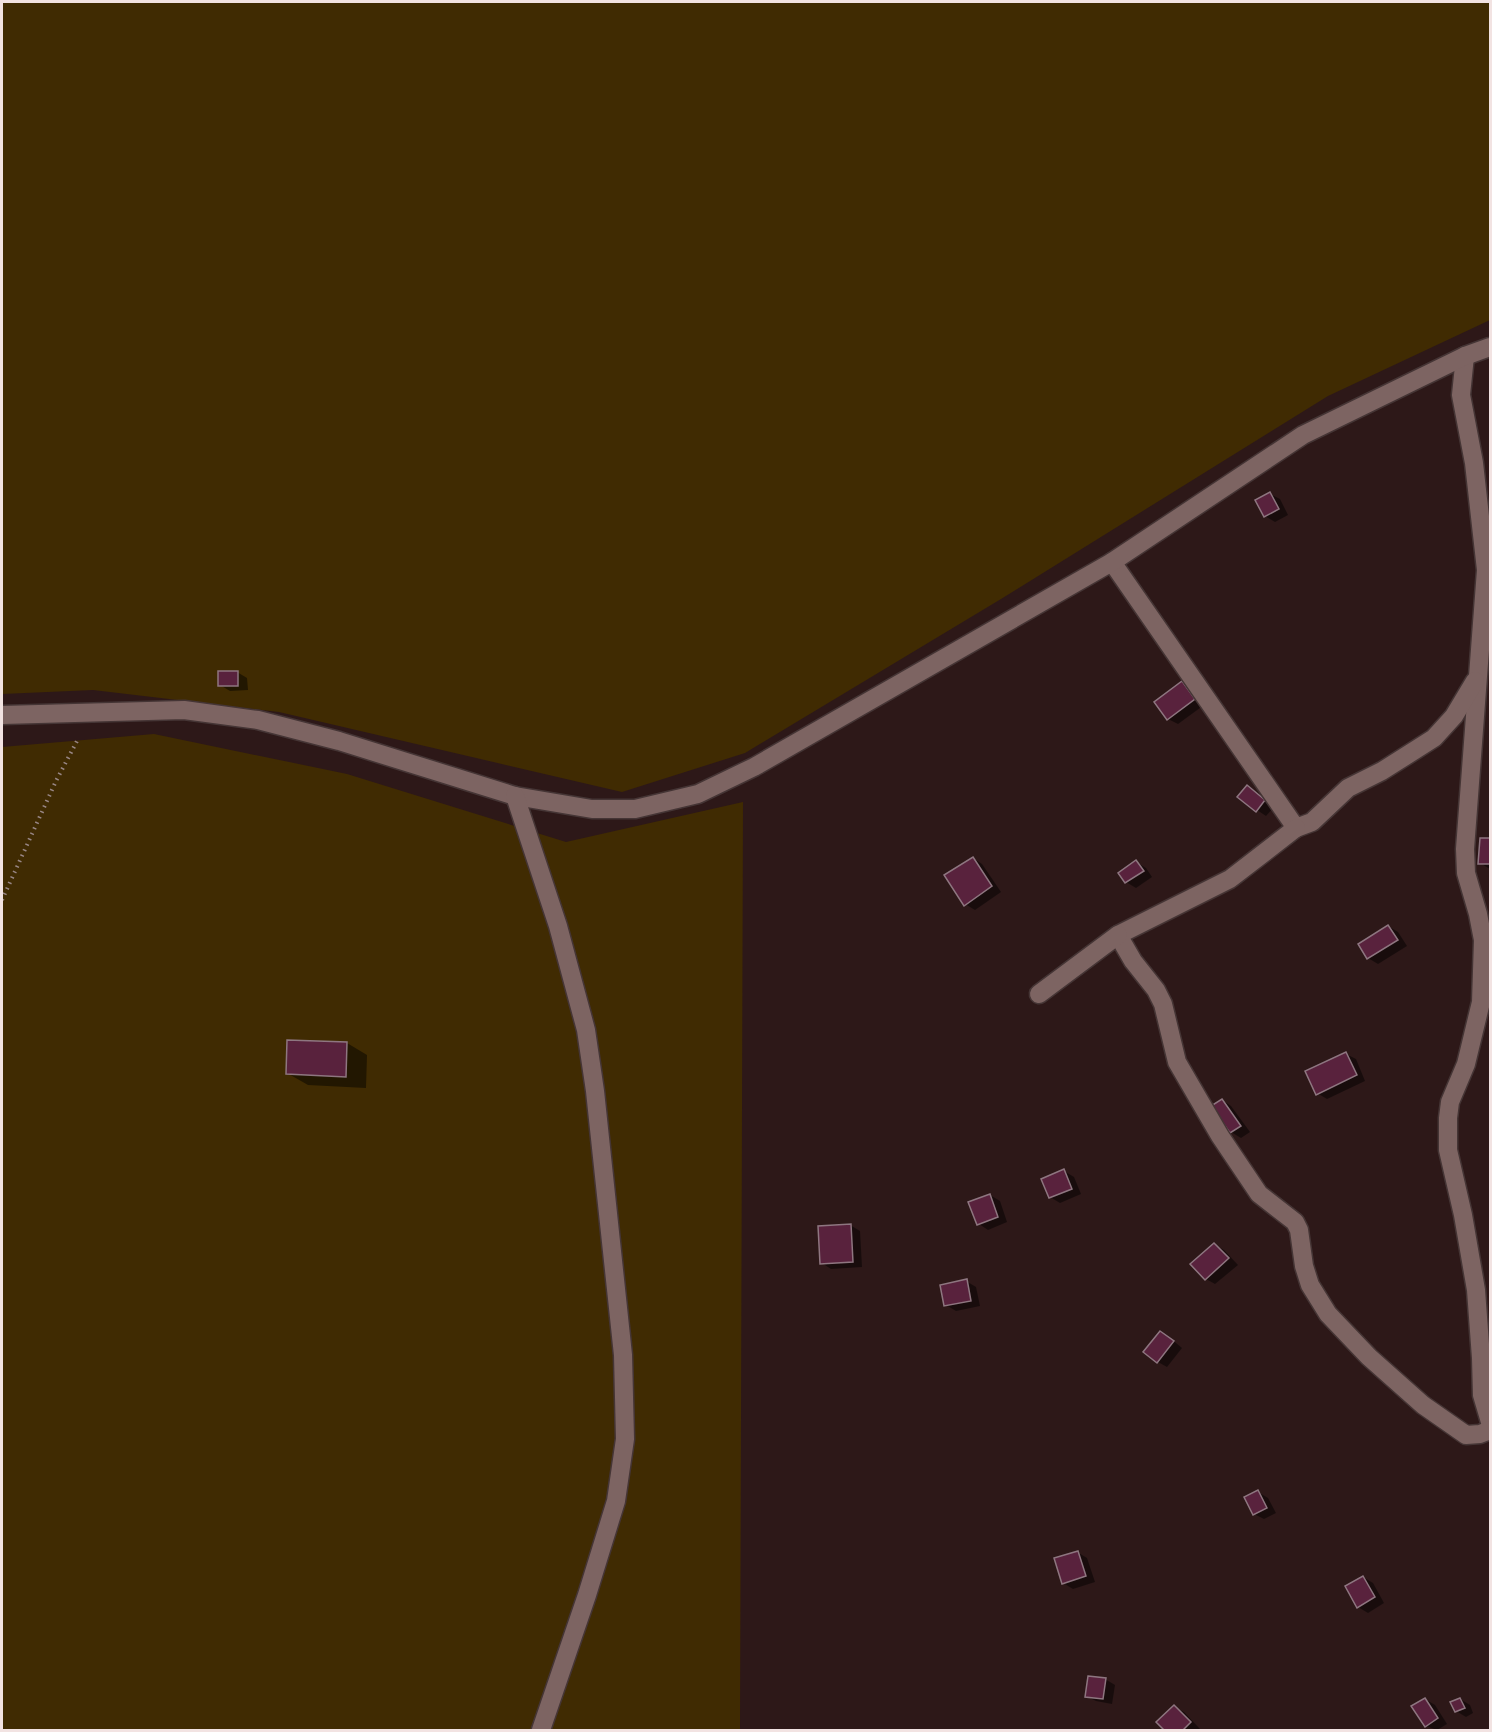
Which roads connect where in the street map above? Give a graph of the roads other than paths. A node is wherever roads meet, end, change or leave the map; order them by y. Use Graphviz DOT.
graph roads {
  1 [pos="1491,347"];
  2 [pos="1465,356"];
  3 [pos="1112,562"];
  4 [pos="1478,675"];
  5 [pos="2,715"];
  6 [pos="515,796"];
  7 [pos="1296,828"];
  8 [pos="1118,936"];
  9 [pos="1038,994"];
  10 [pos="1491,1422"];
  11 [pos="1491,1430"];
  12 [pos="541,1731"];
  1 -- 2 [label="street"];
  2 -- 3 [label="street"];
  2 -- 4 [label="street"];
  3 -- 6 [label="street"];
  3 -- 7 [label="street"];
  4 -- 7 [label="street"];
  4 -- 10 [label="street"];
  5 -- 6 [label="street"];
  6 -- 12 [label="street"];
  7 -- 8 [label="street"];
  8 -- 9 [label="street"];
  8 -- 11 [label="street"];
}
